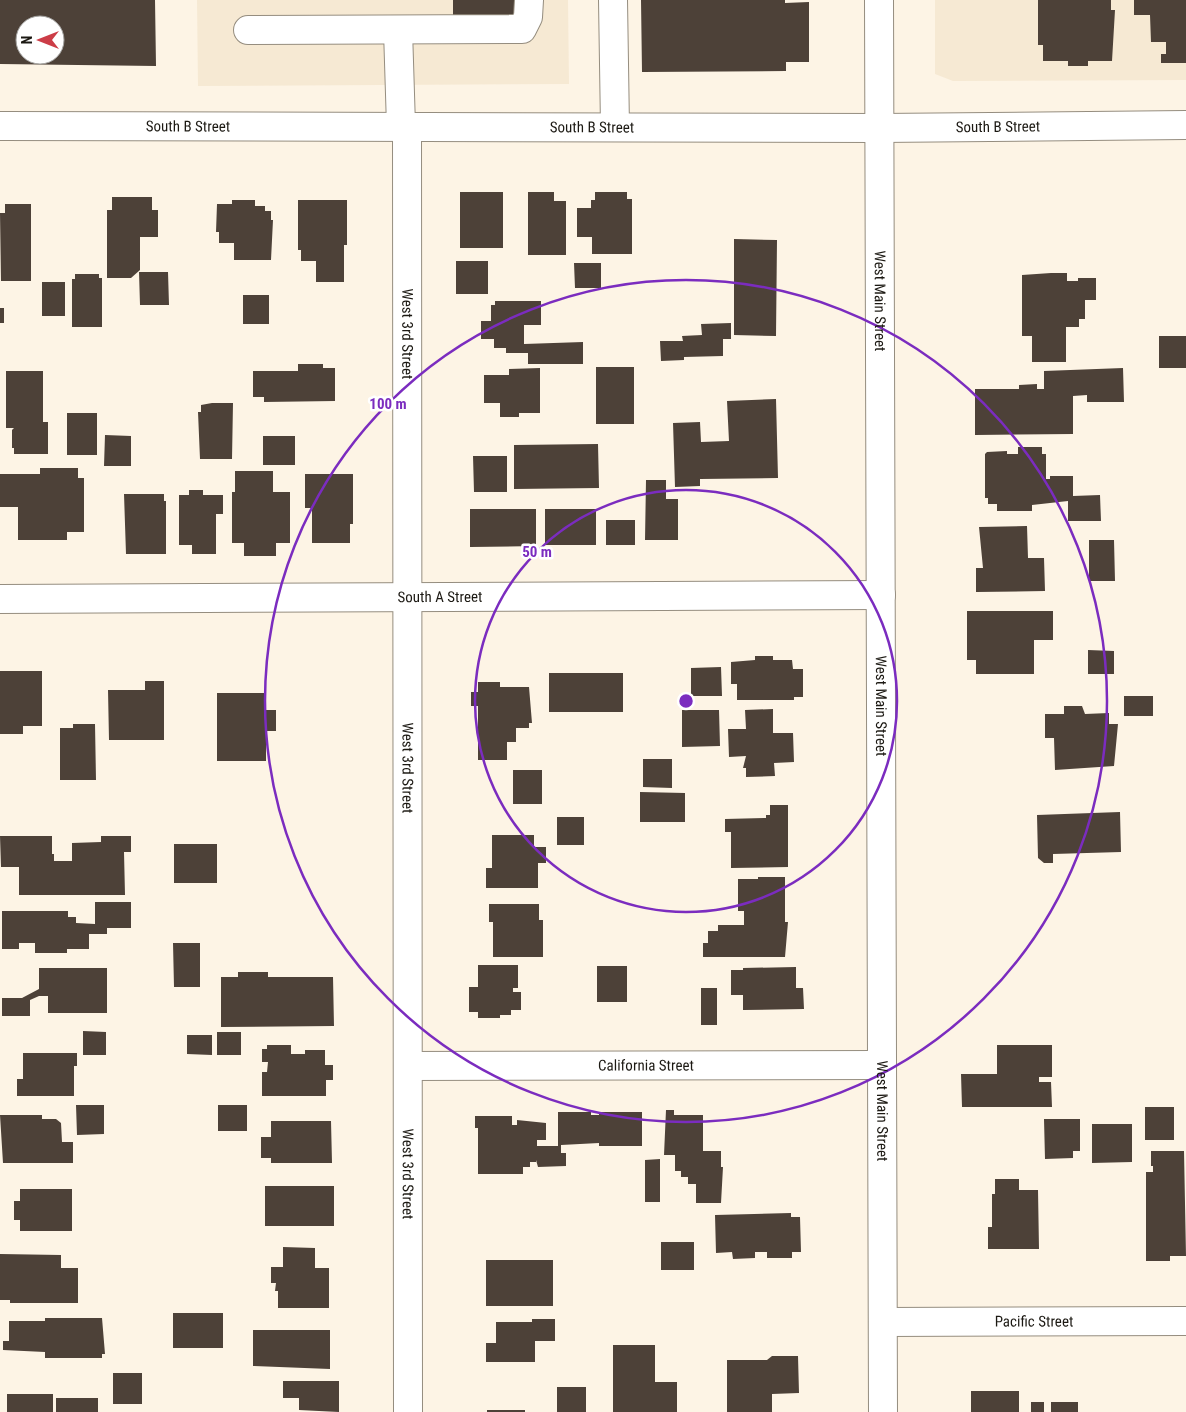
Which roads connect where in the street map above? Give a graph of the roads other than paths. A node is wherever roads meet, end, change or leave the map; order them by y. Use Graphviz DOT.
graph roads {
  1 [pos="528,0"];
  2 [pos="614,0"];
  3 [pos="879,0"];
  4 [pos="248,30"];
  5 [pos="398,30"];
  6 [pos="1186,125"];
  7 [pos="0,126"];
  8 [pos="404,126"];
  9 [pos="615,127"];
  10 [pos="880,128"];
  11 [pos="881,594"];
  12 [pos="408,596"];
  13 [pos="0,598"];
  14 [pos="882,1065"];
  15 [pos="408,1066"];
  16 [pos="1186,1321"];
  17 [pos="883,1322"];
  18 [pos="408,1412"];
  19 [pos="883,1412"];
  1 -- 5 [label="street"];
  2 -- 9 [label="street"];
  3 -- 10 [label="street, West Main Street"];
  4 -- 5 [label="street"];
  5 -- 8 [label="street, West 3rd Street"];
  6 -- 10 [label="street, South B Street"];
  7 -- 8 [label="street, South B Street"];
  8 -- 9 [label="street, South B Street"];
  8 -- 12 [label="street, West 3rd Street"];
  9 -- 10 [label="street, South B Street"];
  10 -- 11 [label="street, West Main Street"];
  11 -- 12 [label="street, South A Street"];
  11 -- 14 [label="street, West Main Street"];
  12 -- 13 [label="street, South A Street"];
  12 -- 15 [label="street, West 3rd Street"];
  14 -- 15 [label="street, California Street"];
  14 -- 17 [label="street, West Main Street"];
  15 -- 18 [label="street, West 3rd Street"];
  16 -- 17 [label="street, Pacific Street"];
  17 -- 19 [label="street, West Main Street"];
}
